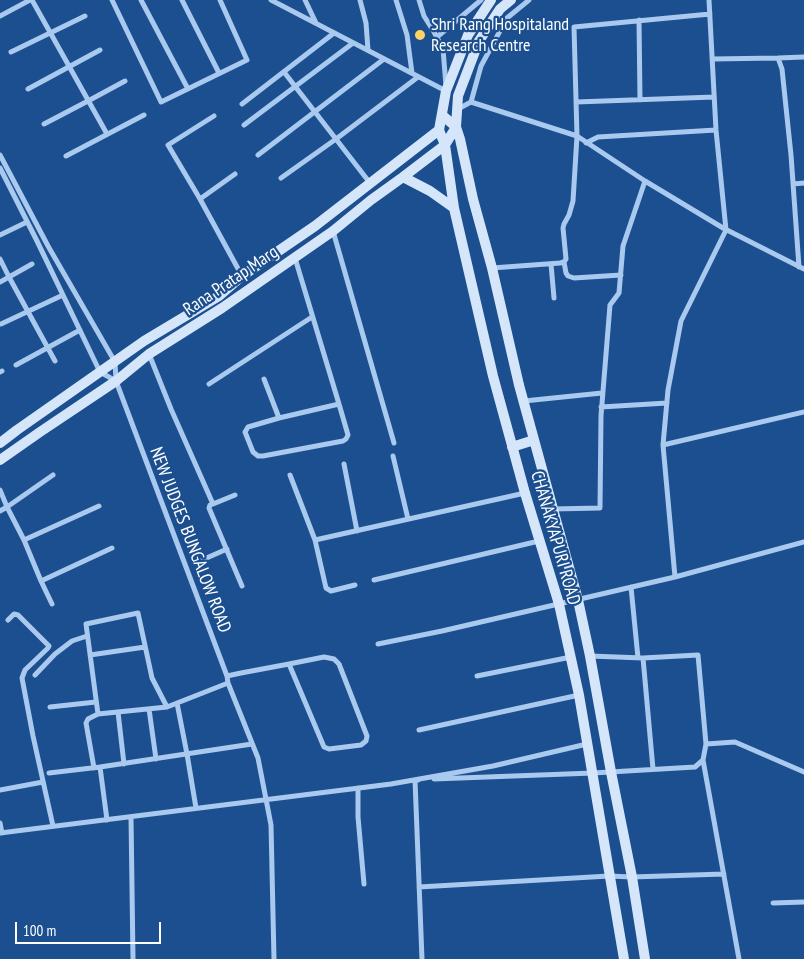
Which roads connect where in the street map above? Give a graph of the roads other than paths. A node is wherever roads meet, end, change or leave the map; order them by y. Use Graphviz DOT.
graph roads {
  1 [pos="31,0"];
  2 [pos="112,0"];
  3 [pos="141,0"];
  4 [pos="182,0"];
  5 [pos="220,0"];
  6 [pos="271,0"];
  7 [pos="305,0"];
  8 [pos="360,0"];
  9 [pos="396,0"];
  10 [pos="419,0"];
  11 [pos="481,0"];
  12 [pos="491,0"];
  13 [pos="511,0"];
  14 [pos="528,0"];
  15 [pos="709,0"];
  16 [pos="710,14"];
  17 [pos="0,16"];
  18 [pos="86,16"];
  19 [pos="639,20"];
  20 [pos="316,24"];
  21 [pos="334,33"];
  22 [pos="50,34"];
  23 [pos="437,37"];
  24 [pos="353,42"];
  25 [pos="100,50"];
  26 [pos="368,50"];
  27 [pos="11,52"];
  28 [pos="804,57"];
  29 [pos="778,58"];
  30 [pos="384,59"];
  31 [pos="712,59"];
  32 [pos="69,67"];
  33 [pos="284,72"];
  34 [pos="219,73"];
  35 [pos="412,74"];
  36 [pos="418,76"];
  37 [pos="124,81"];
  38 [pos="295,86"];
  39 [pos="28,89"];
  40 [pos="188,89"];
  41 [pos="446,91"];
  42 [pos="714,97"];
  43 [pos="640,100"];
  44 [pos="88,101"];
  45 [pos="470,102"];
  46 [pos="576,102"];
  47 [pos="242,104"];
  48 [pos="457,110"];
  49 [pos="314,112"];
  50 [pos="144,115"];
  51 [pos="442,115"];
  52 [pos="214,116"];
  53 [pos="44,124"];
  54 [pos="244,125"];
  55 [pos="456,127"];
  56 [pos="439,130"];
  57 [pos="716,130"];
  58 [pos="107,134"];
  59 [pos="577,136"];
  60 [pos="336,139"];
  61 [pos="586,143"];
  62 [pos="445,145"];
  63 [pos="0,155"];
  64 [pos="258,155"];
  65 [pos="66,156"];
  66 [pos="0,168"];
  67 [pos="235,174"];
  68 [pos="403,177"];
  69 [pos="281,178"];
  70 [pos="645,181"];
  71 [pos="370,183"];
  72 [pos="804,183"];
  73 [pos="794,184"];
  74 [pos="200,199"];
  75 [pos="454,208"];
  76 [pos="27,222"];
  77 [pos="726,230"];
  78 [pos="333,231"];
  79 [pos="0,235"];
  80 [pos="295,258"];
  81 [pos="0,259"];
  82 [pos="564,262"];
  83 [pos="32,264"];
  84 [pos="551,264"];
  85 [pos="492,268"];
  86 [pos="802,268"];
  87 [pos="621,275"];
  88 [pos="242,276"];
  89 [pos="8,277"];
  90 [pos="0,282"];
  91 [pos="63,296"];
  92 [pos="554,298"];
  93 [pos="28,312"];
  94 [pos="312,317"];
  95 [pos="1,324"];
  96 [pos="80,330"];
  97 [pos="47,347"];
  98 [pos="149,354"];
  99 [pos="55,361"];
  100 [pos="115,362"];
  101 [pos="16,365"];
  102 [pos="100,372"];
  103 [pos="264,379"];
  104 [pos="116,381"];
  105 [pos="209,384"];
  106 [pos="602,393"];
  107 [pos="523,401"];
  108 [pos="667,403"];
  109 [pos="339,404"];
  110 [pos="601,407"];
  111 [pos="804,412"];
  112 [pos="279,418"];
  113 [pos="534,440"];
  114 [pos="394,443"];
  115 [pos="0,444"];
  116 [pos="663,445"];
  117 [pos="512,447"];
  118 [pos="393,456"];
  119 [pos="0,460"];
  120 [pos="344,464"];
  121 [pos="53,475"];
  122 [pos="290,475"];
  123 [pos="0,490"];
  124 [pos="525,493"];
  125 [pos="235,495"];
  126 [pos="213,504"];
  127 [pos="99,506"];
  128 [pos="7,507"];
  129 [pos="553,509"];
  130 [pos="0,511"];
  131 [pos="408,519"];
  132 [pos="357,531"];
  133 [pos="24,540"];
  134 [pos="315,540"];
  135 [pos="539,541"];
  136 [pos="804,542"];
  137 [pos="112,548"];
  138 [pos="227,549"];
  139 [pos="202,560"];
  140 [pos="675,577"];
  141 [pos="374,580"];
  142 [pos="41,581"];
  143 [pos="355,585"];
  144 [pos="242,586"];
  145 [pos="631,587"];
  146 [pos="578,600"];
  147 [pos="52,604"];
  148 [pos="559,604"];
  149 [pos="8,620"];
  150 [pos="87,636"];
  151 [pos="378,644"];
  152 [pos="145,647"];
  153 [pos="90,655"];
  154 [pos="590,656"];
  155 [pos="571,657"];
  156 [pos="641,658"];
  157 [pos="290,664"];
  158 [pos="35,675"];
  159 [pos="227,676"];
  160 [pos="477,676"];
  161 [pos="228,683"];
  162 [pos="579,695"];
  163 [pos="96,702"];
  164 [pos="177,703"];
  165 [pos="50,707"];
  166 [pos="166,707"];
  167 [pos="149,709"];
  168 [pos="118,712"];
  169 [pos="98,714"];
  170 [pos="419,730"];
  171 [pos="252,744"];
  172 [pos="588,744"];
  173 [pos="706,744"];
  174 [pos="187,754"];
  175 [pos="156,759"];
  176 [pos="703,760"];
  177 [pos="124,764"];
  178 [pos="100,767"];
  179 [pos="94,768"];
  180 [pos="654,769"];
  181 [pos="611,772"];
  182 [pos="804,772"];
  183 [pos="49,773"];
  184 [pos="593,773"];
  185 [pos="415,780"];
  186 [pos="43,782"];
  187 [pos="358,788"];
  188 [pos="0,790"];
  189 [pos="266,800"];
  190 [pos="196,808"];
  191 [pos="131,817"];
  192 [pos="107,820"];
  193 [pos="0,823"];
  194 [pos="53,826"];
  195 [pos="1,833"];
  196 [pos="724,874"];
  197 [pos="609,876"];
  198 [pos="632,877"];
  199 [pos="364,884"];
  200 [pos="419,887"];
  201 [pos="804,902"];
  202 [pos="773,903"];
  203 [pos="133,959"];
  204 [pos="274,959"];
  205 [pos="422,959"];
  206 [pos="624,959"];
  207 [pos="645,959"];
  208 [pos="739,959"];
  1 -- 17 [label="street"];
  1 -- 22 [label="street"];
  2 -- 40 [label="street"];
  3 -- 40 [label="street"];
  4 -- 34 [label="street"];
  5 -- 34 [label="street"];
  6 -- 20 [label="street"];
  7 -- 20 [label="street"];
  8 -- 26 [label="street"];
  9 -- 35 [label="street"];
  10 -- 23 [label="street"];
  11 -- 23 [label="street"];
  12 -- 41 [label="street"];
  13 -- 48 [label="street, Rana Pratap Marg"];
  14 -- 45 [label="street"];
  15 -- 16 [label="street"];
  16 -- 19 [label="street"];
  16 -- 31 [label="street"];
  18 -- 22 [label="street"];
  19 -- 43 [label="street"];
  19 -- 46 [label="street"];
  20 -- 21 [label="street"];
  21 -- 24 [label="street"];
  21 -- 33 [label="street"];
  22 -- 27 [label="street"];
  22 -- 32 [label="street"];
  23 -- 41 [label="street"];
  24 -- 26 [label="street"];
  24 -- 38 [label="street"];
  25 -- 32 [label="street"];
  26 -- 30 [label="street"];
  28 -- 29 [label="street"];
  29 -- 31 [label="street"];
  29 -- 73 [label="street"];
  30 -- 35 [label="street"];
  30 -- 49 [label="street"];
  31 -- 42 [label="street"];
  32 -- 39 [label="street"];
  32 -- 44 [label="street"];
  33 -- 38 [label="street"];
  33 -- 47 [label="street"];
  34 -- 40 [label="street"];
  35 -- 36 [label="street"];
  36 -- 41 [label="street"];
  36 -- 60 [label="street"];
  37 -- 44 [label="street"];
  38 -- 49 [label="street"];
  38 -- 54 [label="street"];
  41 -- 51 [label="street"];
  42 -- 43 [label="street"];
  42 -- 57 [label="street"];
  43 -- 46 [label="street"];
  44 -- 53 [label="street"];
  44 -- 58 [label="street"];
  45 -- 48 [label="street"];
  45 -- 59 [label="street"];
  46 -- 59 [label="street"];
  48 -- 55 [label="street, Rana Pratap Marg"];
  49 -- 60 [label="street"];
  49 -- 64 [label="street"];
  50 -- 58 [label="street"];
  51 -- 55 [label="street"];
  51 -- 56 [label="street"];
  52 -- 74 [label="street"];
  55 -- 62 [label="street, Rana Pratap Marg"];
  55 -- 85 [label="street"];
  56 -- 62 [label="street, CHANAKYAPURI ROAD"];
  56 -- 71 [label="street, Rana Pratap Marg"];
  57 -- 61 [label="street"];
  57 -- 77 [label="street"];
  58 -- 65 [label="street"];
  59 -- 61 [label="street"];
  59 -- 82 [label="street"];
  60 -- 69 [label="street"];
  60 -- 71 [label="street"];
  61 -- 70 [label="street"];
  62 -- 68 [label="street, Rana Pratap Marg"];
  62 -- 75 [label="street, CHANAKYAPURI ROAD"];
  63 -- 100 [label="street, NEW JUDGES BUNGALOW ROAD"];
  66 -- 76 [label="street"];
  67 -- 74 [label="street"];
  68 -- 75 [label="street"];
  68 -- 78 [label="street, Rana Pratap Marg"];
  70 -- 77 [label="street"];
  70 -- 87 [label="street"];
  71 -- 88 [label="street, Rana Pratap Marg"];
  72 -- 73 [label="street"];
  73 -- 86 [label="street"];
  74 -- 88 [label="street"];
  75 -- 117 [label="street, CHANAKYAPURI ROAD"];
  76 -- 79 [label="street"];
  76 -- 91 [label="street"];
  77 -- 86 [label="street"];
  77 -- 108 [label="street"];
  78 -- 80 [label="street, Rana Pratap Marg"];
  78 -- 114 [label="street"];
  80 -- 94 [label="street"];
  80 -- 98 [label="street, Rana Pratap Marg"];
  81 -- 89 [label="street"];
  82 -- 84 [label="street"];
  82 -- 87 [label="street"];
  83 -- 89 [label="street"];
  84 -- 85 [label="street"];
  84 -- 92 [label="street"];
  85 -- 107 [label="street"];
  87 -- 106 [label="street"];
  88 -- 100 [label="street, Rana Pratap Marg"];
  89 -- 90 [label="street"];
  89 -- 93 [label="street"];
  91 -- 93 [label="street"];
  91 -- 96 [label="street"];
  93 -- 95 [label="street"];
  93 -- 97 [label="street"];
  94 -- 105 [label="street"];
  94 -- 109 [label="street"];
  96 -- 97 [label="street"];
  96 -- 102 [label="street"];
  97 -- 99 [label="street"];
  97 -- 101 [label="street"];
  98 -- 104 [label="street, Rana Pratap Marg"];
  98 -- 126 [label="street"];
  100 -- 102 [label="street, Rana Pratap Marg"];
  100 -- 104 [label="street, NEW JUDGES BUNGALOW ROAD"];
  102 -- 104 [label="street"];
  102 -- 115 [label="street, Rana Pratap Marg"];
  103 -- 112 [label="street"];
  104 -- 119 [label="street, Rana Pratap Marg"];
  104 -- 159 [label="street, NEW JUDGES BUNGALOW ROAD"];
  106 -- 107 [label="street"];
  106 -- 110 [label="street"];
  107 -- 113 [label="street"];
  108 -- 110 [label="street"];
  108 -- 116 [label="street"];
  109 -- 112 [label="street"];
  109 -- 112 [label="street"];
  110 -- 129 [label="street"];
  111 -- 116 [label="street"];
  113 -- 117 [label="street"];
  113 -- 129 [label="street"];
  116 -- 140 [label="street"];
  117 -- 124 [label="street, CHANAKYAPURI ROAD"];
  118 -- 131 [label="street"];
  120 -- 132 [label="street"];
  121 -- 128 [label="street"];
  122 -- 134 [label="street"];
  123 -- 128 [label="street"];
  124 -- 131 [label="street"];
  124 -- 135 [label="street, CHANAKYAPURI ROAD"];
  125 -- 126 [label="street"];
  126 -- 138 [label="street"];
  127 -- 133 [label="street"];
  128 -- 130 [label="street"];
  128 -- 133 [label="street"];
  129 -- 146 [label="street"];
  131 -- 132 [label="street"];
  132 -- 134 [label="street"];
  133 -- 142 [label="street"];
  134 -- 143 [label="street"];
  135 -- 141 [label="street"];
  135 -- 148 [label="street, CHANAKYAPURI ROAD"];
  136 -- 140 [label="street"];
  137 -- 142 [label="street"];
  138 -- 139 [label="street"];
  138 -- 144 [label="street"];
  140 -- 145 [label="street"];
  142 -- 147 [label="street"];
  145 -- 146 [label="street"];
  145 -- 156 [label="street"];
  146 -- 148 [label="street"];
  146 -- 154 [label="street"];
  148 -- 151 [label="street"];
  148 -- 155 [label="street, CHANAKYAPURI ROAD"];
  149 -- 186 [label="street"];
  150 -- 152 [label="street"];
  150 -- 153 [label="street"];
  150 -- 158 [label="street"];
  152 -- 153 [label="street"];
  152 -- 166 [label="street"];
  153 -- 163 [label="street"];
  154 -- 156 [label="street"];
  154 -- 181 [label="street"];
  155 -- 160 [label="street"];
  155 -- 162 [label="street, CHANAKYAPURI ROAD"];
  156 -- 173 [label="street"];
  156 -- 180 [label="street"];
  157 -- 157 [label="street"];
  157 -- 159 [label="street"];
  159 -- 161 [label="street, NEW JUDGES BUNGALOW ROAD"];
  161 -- 164 [label="street"];
  161 -- 171 [label="street, NEW JUDGES BUNGALOW ROAD"];
  162 -- 170 [label="street"];
  162 -- 172 [label="street, CHANAKYAPURI ROAD"];
  163 -- 165 [label="street"];
  163 -- 169 [label="street"];
  164 -- 166 [label="street"];
  164 -- 174 [label="street"];
  166 -- 167 [label="street"];
  167 -- 168 [label="street"];
  167 -- 175 [label="street"];
  168 -- 169 [label="street"];
  168 -- 177 [label="street"];
  169 -- 179 [label="street"];
  171 -- 174 [label="street"];
  171 -- 189 [label="street, NEW JUDGES BUNGALOW ROAD"];
  172 -- 184 [label="street, CHANAKYAPURI ROAD"];
  172 -- 185 [label="street"];
  173 -- 176 [label="street"];
  173 -- 182 [label="street"];
  174 -- 175 [label="street"];
  174 -- 190 [label="street"];
  175 -- 177 [label="street"];
  176 -- 180 [label="street"];
  176 -- 196 [label="street"];
  177 -- 178 [label="street"];
  178 -- 179 [label="street"];
  178 -- 192 [label="street"];
  179 -- 183 [label="street"];
  180 -- 181 [label="street"];
  181 -- 184 [label="street"];
  181 -- 198 [label="street"];
  184 -- 185 [label="street"];
  184 -- 197 [label="street, CHANAKYAPURI ROAD"];
  185 -- 187 [label="street"];
  185 -- 200 [label="street"];
  186 -- 188 [label="street"];
  186 -- 194 [label="street"];
  187 -- 189 [label="street"];
  187 -- 199 [label="street"];
  189 -- 190 [label="street"];
  189 -- 204 [label="street, NEW JUDGES BUNGALOW ROAD"];
  190 -- 191 [label="street"];
  191 -- 192 [label="street"];
  191 -- 203 [label="street"];
  192 -- 194 [label="street"];
  193 -- 195 [label="street"];
  194 -- 195 [label="street"];
  196 -- 198 [label="street"];
  196 -- 208 [label="street"];
  197 -- 198 [label="street"];
  197 -- 200 [label="street"];
  197 -- 206 [label="street, CHANAKYAPURI ROAD"];
  198 -- 207 [label="street"];
  200 -- 205 [label="street"];
  201 -- 202 [label="street"];
}
